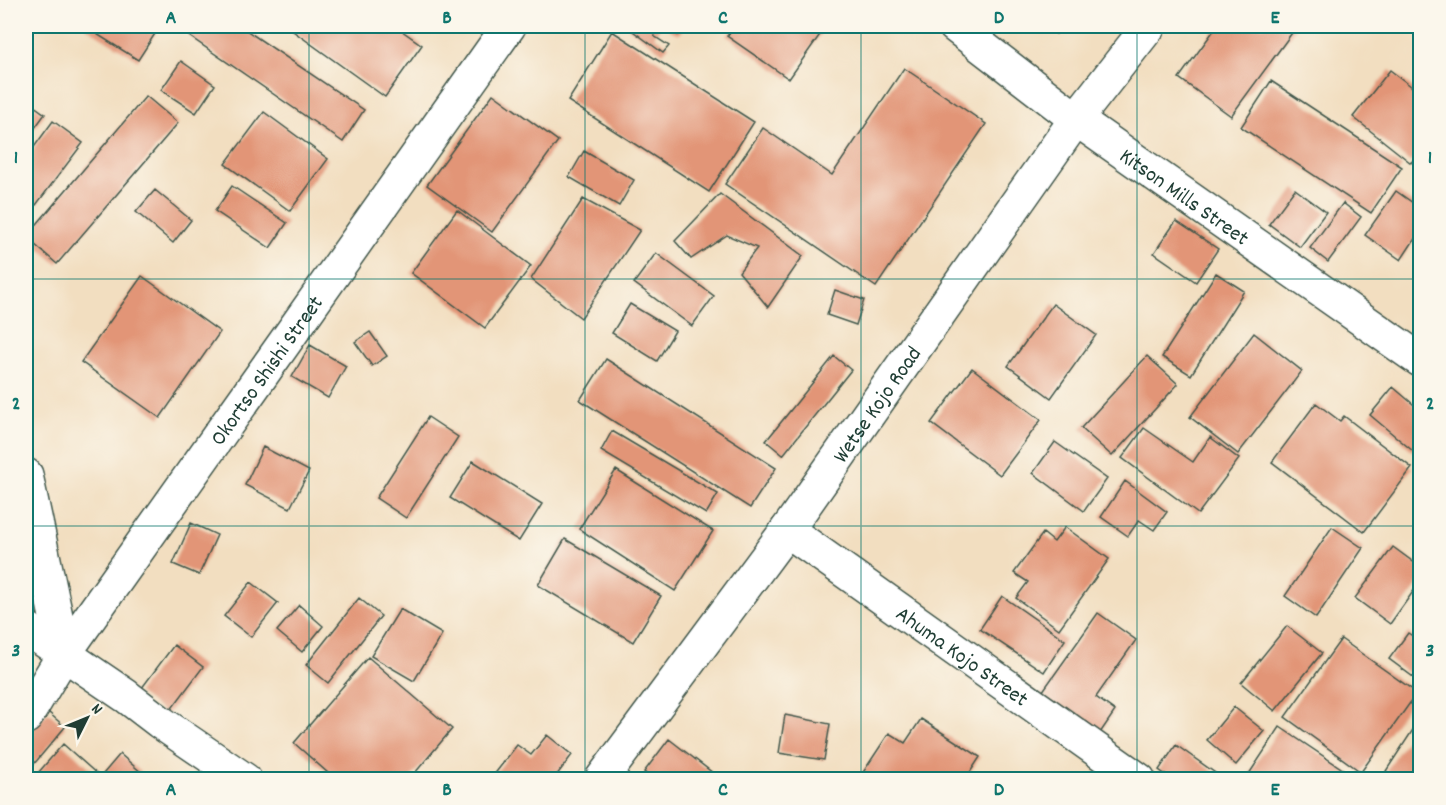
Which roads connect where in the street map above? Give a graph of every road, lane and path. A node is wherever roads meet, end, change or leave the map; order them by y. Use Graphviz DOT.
graph roads {
  1 [pos="509,26"];
  2 [pos="955,26"];
  3 [pos="1149,26"];
  4 [pos="1076,119"];
  5 [pos="1420,360"];
  6 [pos="26,475"];
  7 [pos="787,530"];
  8 [pos="26,628"];
  9 [pos="64,654"];
  10 [pos="26,717"];
  11 [pos="245,780"];
  12 [pos="601,780"];
  13 [pos="1139,780"];
  1 -- 9 [label="street, Okortso Shishi Street"];
  2 -- 4 [label="street, Kitson Mills Street"];
  3 -- 4 [label="street, Wetse Kojo Road"];
  4 -- 5 [label="street, Kitson Mills Street"];
  4 -- 7 [label="street, Wetse Kojo Road"];
  6 -- 9 [label="street"];
  7 -- 12 [label="street, Wetse Kojo Road"];
  7 -- 13 [label="street, Ahuma Kojo Street"];
  8 -- 9 [label="street"];
  9 -- 10 [label="street, Okortso Shishi Street"];
  9 -- 11 [label="street"];
}
